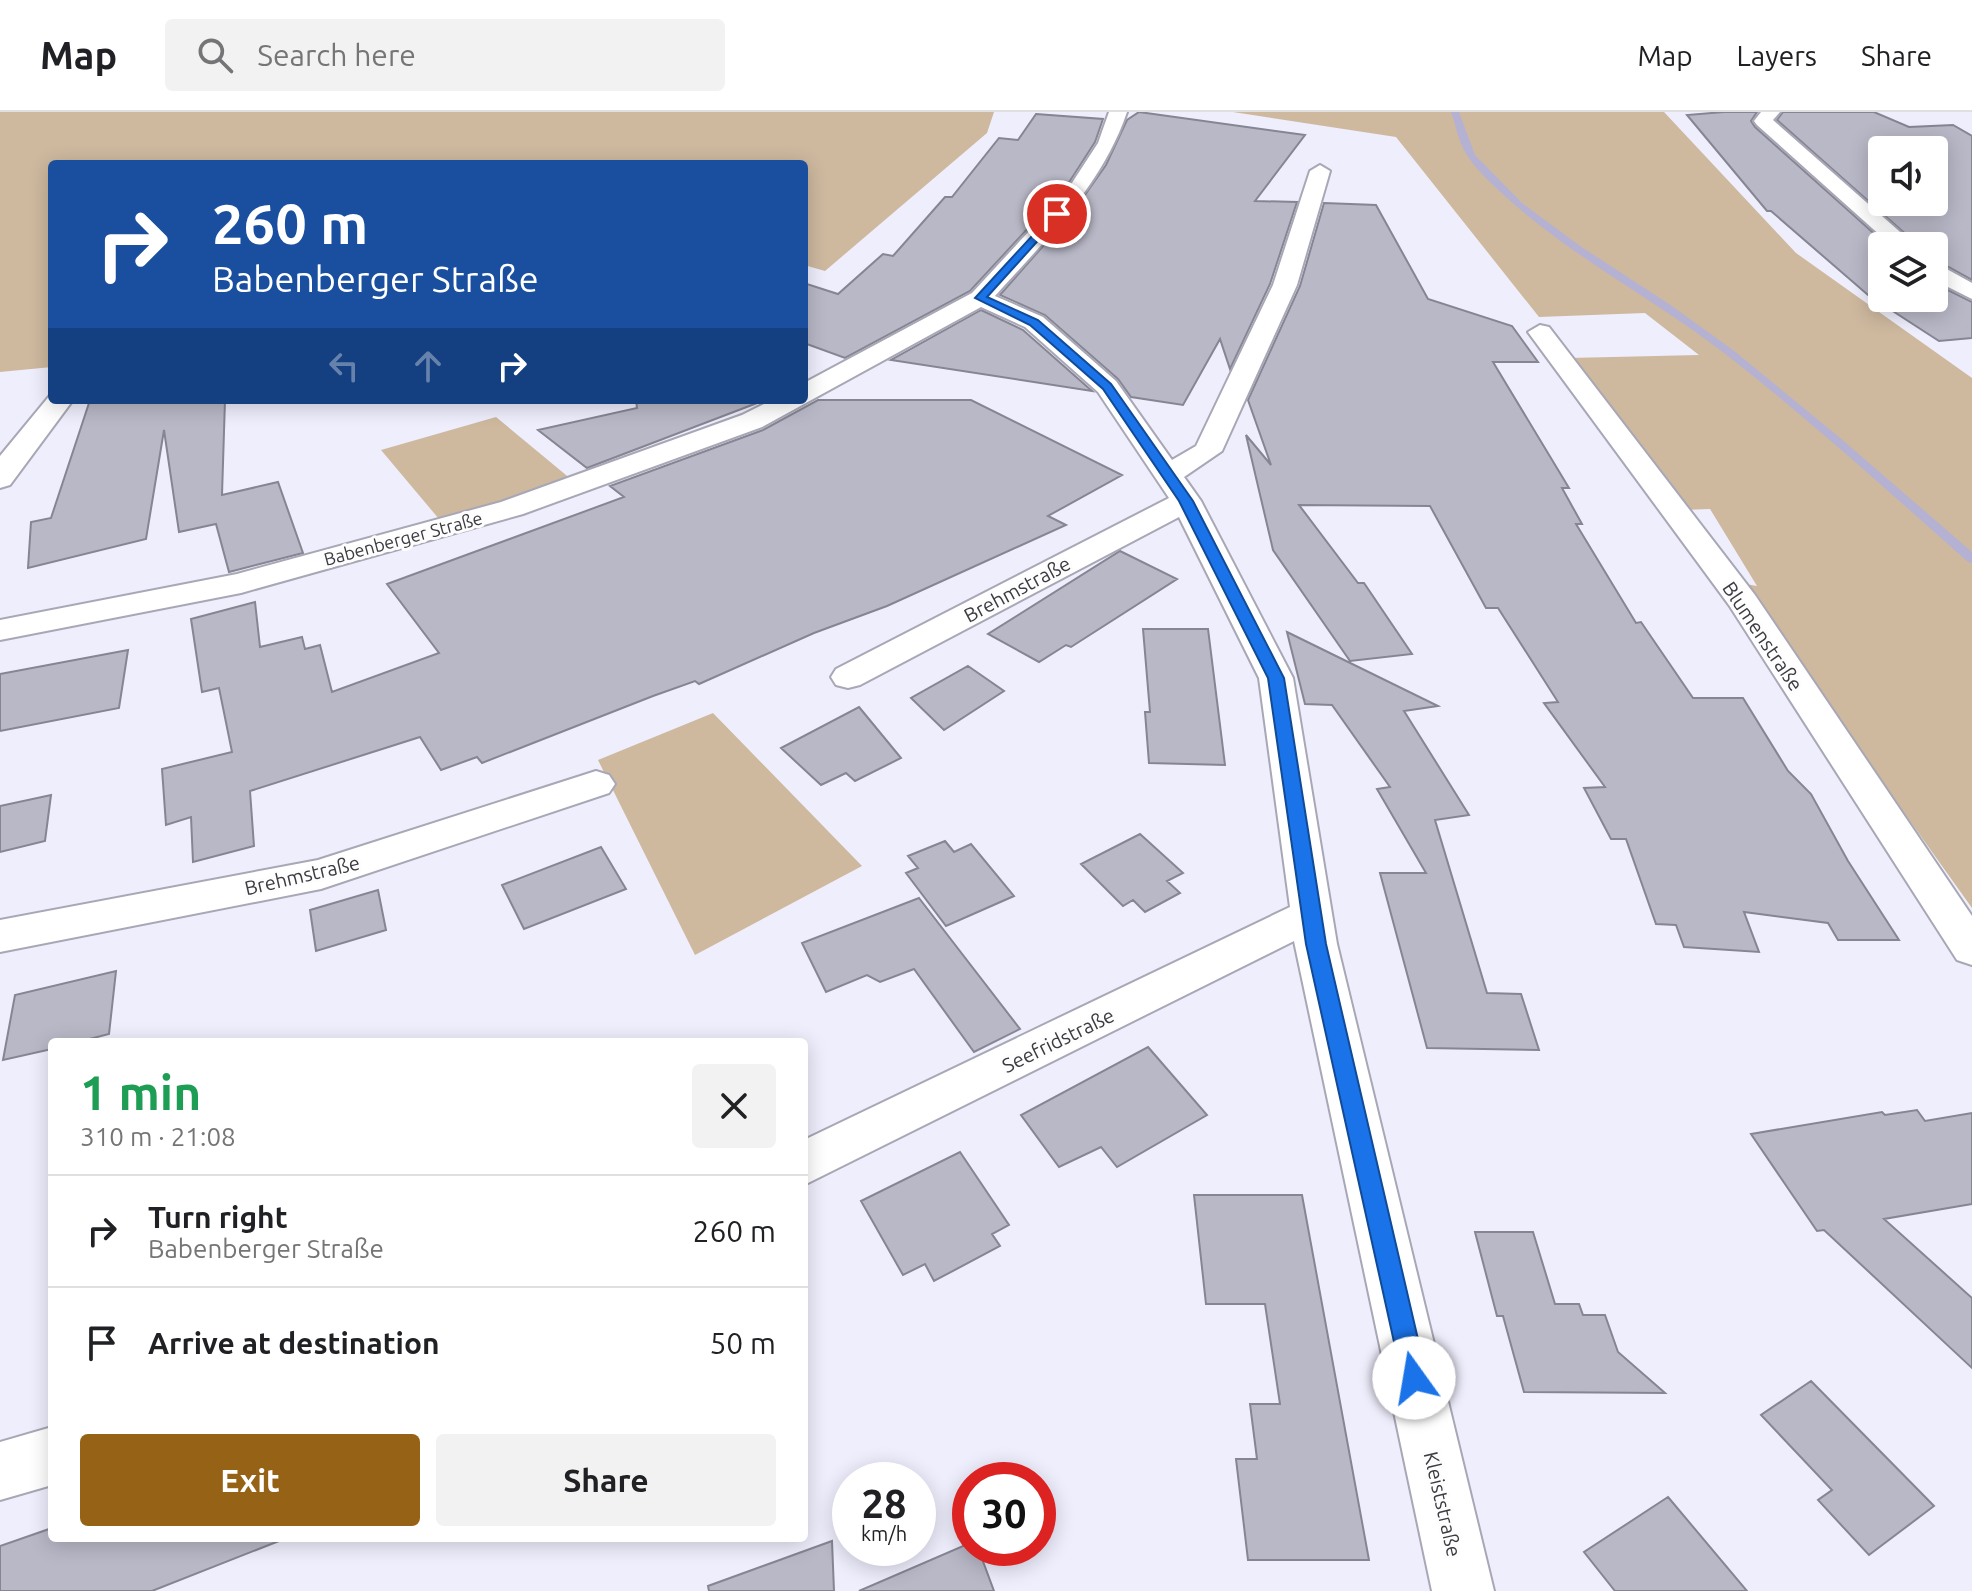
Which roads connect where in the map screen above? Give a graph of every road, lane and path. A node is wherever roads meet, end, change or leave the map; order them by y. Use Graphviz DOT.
graph roads {
  1 [pos="1118,112"];
  2 [pos="1771,112"];
  3 [pos="1320,171"];
  4 [pos="1889,232"];
  5 [pos="1948,280"];
  6 [pos="1972,292"];
  7 [pos="980,298"];
  8 [pos="1540,332"];
  9 [pos="808,392"];
  10 [pos="56,404"];
  11 [pos="784,404"];
  12 [pos="0,479"];
  13 [pos="1176,488"];
  14 [pos="0,630"];
  15 [pos="848,677"];
  16 [pos="596,784"];
  17 [pos="1312,914"];
  18 [pos="0,936"];
  19 [pos="1972,949"];
  20 [pos="808,1162"];
  21 [pos="48,1457"];
  22 [pos="0,1471"];
  23 [pos="1463,1591"];
  1 -- 7 [label="street"];
  2 -- 4 [label="street"];
  3 -- 13 [label="street, Brehmstraße"];
  5 -- 6 [label="street"];
  7 -- 9 [label="street"];
  7 -- 13 [label="street, Kleiststraße"];
  8 -- 19 [label="street, Blumenstraße"];
  10 -- 12 [label="street"];
  11 -- 14 [label="street, Babenberger Straße"];
  13 -- 15 [label="street, Brehmstraße"];
  13 -- 17 [label="street, Kleiststraße"];
  16 -- 18 [label="street, Brehmstraße"];
  17 -- 20 [label="street, Seefridstraße"];
  17 -- 23 [label="street, Kleiststraße"];
  21 -- 22 [label="street"];
}
